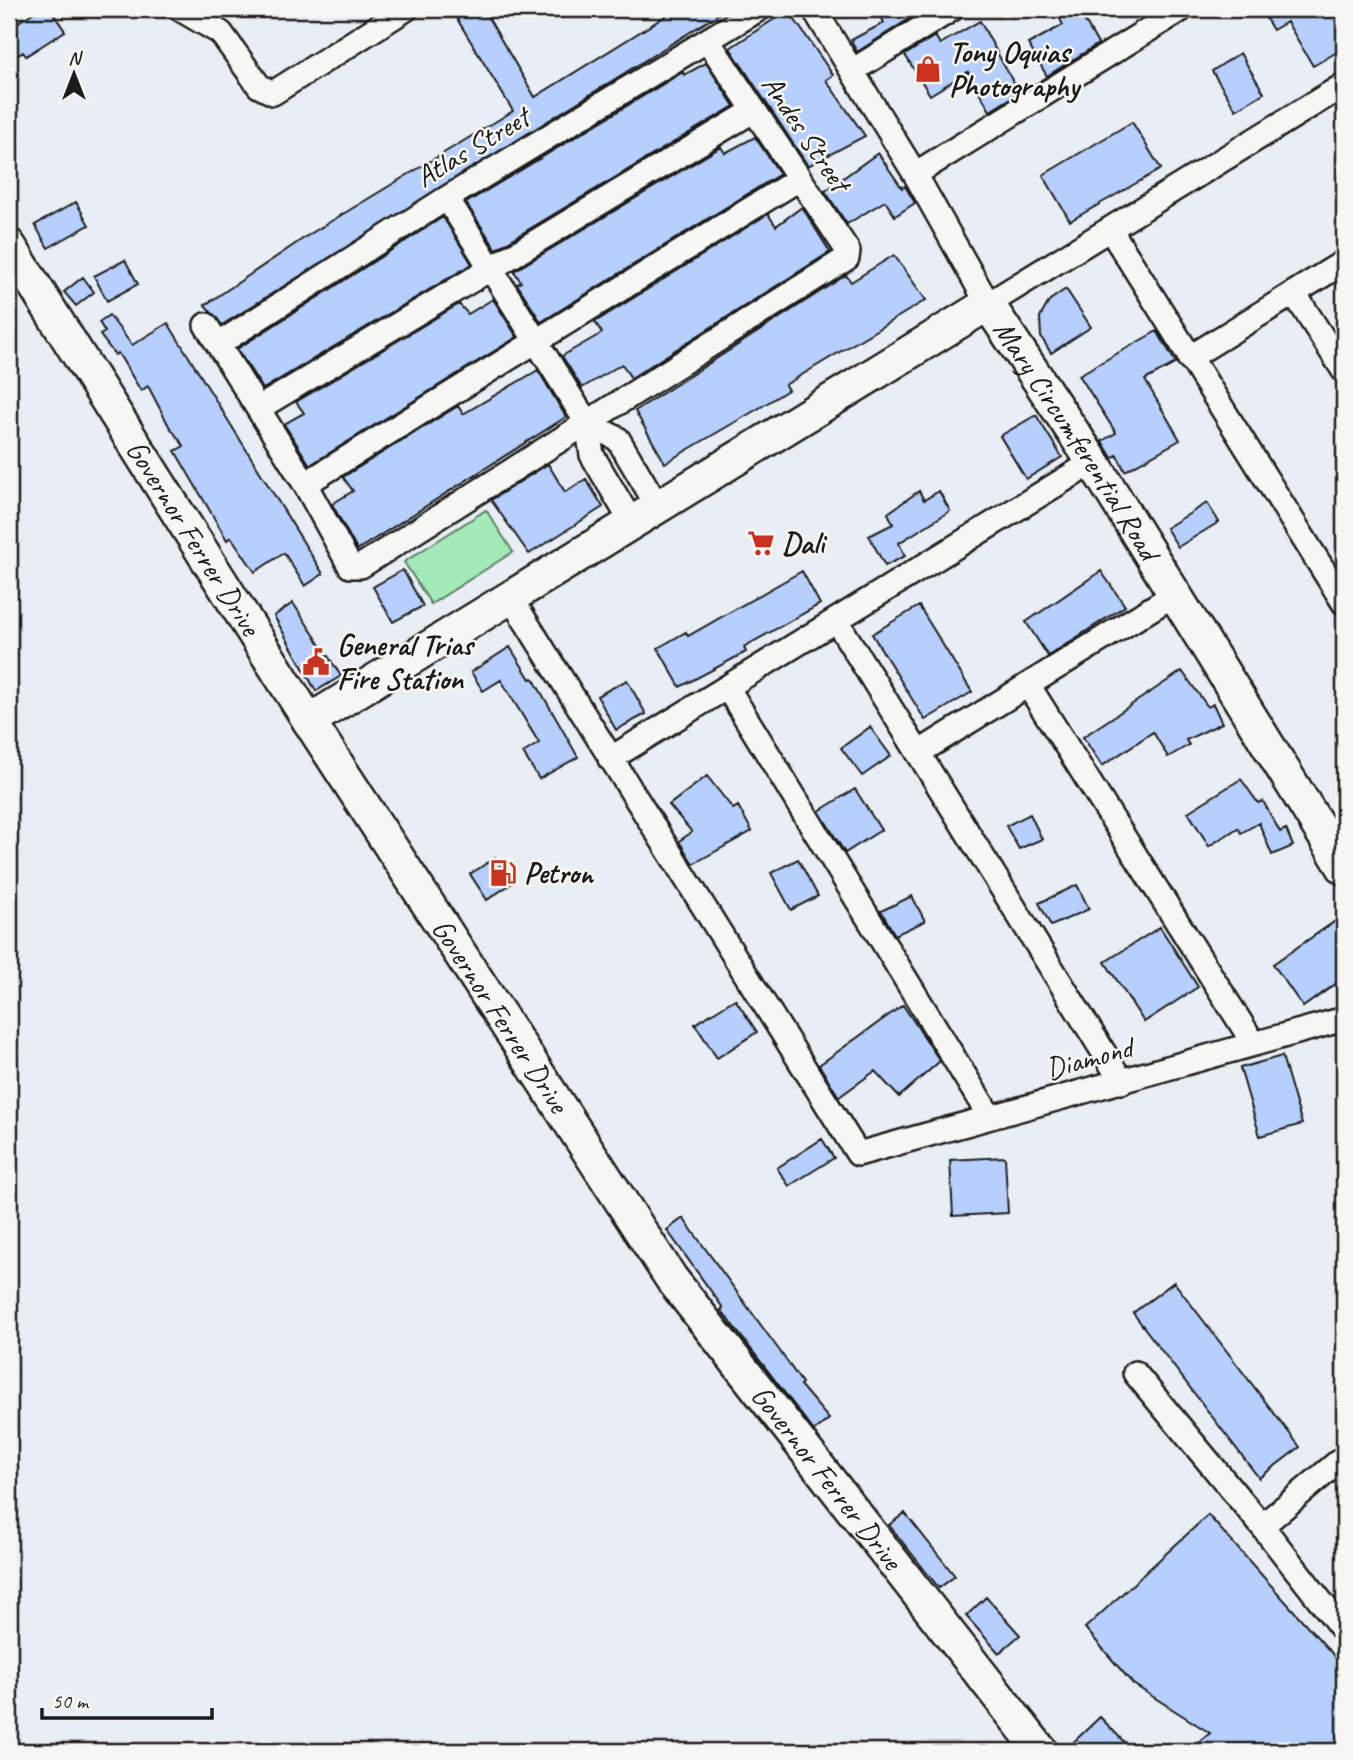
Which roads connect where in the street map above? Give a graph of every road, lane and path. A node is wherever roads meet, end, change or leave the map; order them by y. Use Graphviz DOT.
graph roads {
  1 [pos="180,9"];
  2 [pos="406,9"];
  3 [pos="759,9"];
  4 [pos="814,9"];
  5 [pos="952,9"];
  6 [pos="1182,9"];
  7 [pos="708,41"];
  8 [pos="852,71"];
  9 [pos="1344,85"];
  10 [pos="753,111"];
  11 [pos="915,174"];
  12 [pos="799,179"];
  13 [pos="447,198"];
  14 [pos="1110,229"];
  15 [pos="9,245"];
  16 [pos="1344,262"];
  17 [pos="490,268"];
  18 [pos="1294,293"];
  19 [pos="988,304"];
  20 [pos="536,341"];
  21 [pos="1189,358"];
  22 [pos="1344,371"];
  23 [pos="260,408"];
  24 [pos="587,423"];
  25 [pos="1093,462"];
  26 [pos="305,484"];
  27 [pos="645,515"];
  28 [pos="1175,594"];
  29 [pos="511,598"];
  30 [pos="1344,603"];
  31 [pos="836,620"];
  32 [pos="1028,685"];
  33 [pos="727,687"];
  34 [pos="309,722"];
  35 [pos="918,753"];
  36 [pos="610,759"];
  37 [pos="1344,868"];
  38 [pos="1344,1019"];
  39 [pos="1254,1044"];
  40 [pos="1122,1082"];
  41 [pos="990,1117"];
  42 [pos="1135,1373"];
  43 [pos="1344,1457"];
  44 [pos="1262,1526"];
  45 [pos="1344,1631"];
  46 [pos="1041,1751"];
  1 -- 2 [label="street"];
  3 -- 7 [label="street, Atlas Street"];
  4 -- 8 [label="street, Mary Circumferential Road"];
  5 -- 8 [label="street"];
  6 -- 11 [label="street"];
  7 -- 10 [label="street, Andes Street"];
  7 -- 13 [label="street, Atlas Street"];
  8 -- 11 [label="street, Mary Circumferential Road"];
  9 -- 14 [label="street"];
  10 -- 12 [label="street, Andes Street"];
  10 -- 17 [label="street"];
  11 -- 19 [label="street, Mary Circumferential Road"];
  12 -- 20 [label="street"];
  12 -- 24 [label="street, Andes Street"];
  13 -- 17 [label="street"];
  13 -- 23 [label="street, Atlas Street"];
  14 -- 19 [label="street"];
  14 -- 21 [label="street"];
  15 -- 34 [label="main road, Governor Ferrer Drive"];
  16 -- 18 [label="street"];
  17 -- 20 [label="street"];
  17 -- 23 [label="street"];
  18 -- 21 [label="street"];
  18 -- 22 [label="street"];
  19 -- 25 [label="main road, Mary Circumferential Road"];
  19 -- 27 [label="main road"];
  20 -- 24 [label="street"];
  20 -- 26 [label="street"];
  21 -- 30 [label="street"];
  23 -- 26 [label="street"];
  24 -- 26 [label="street"];
  24 -- 27 [label="street"];
  25 -- 28 [label="main road, Mary Circumferential Road"];
  25 -- 31 [label="street"];
  27 -- 29 [label="main road"];
  28 -- 32 [label="street"];
  28 -- 37 [label="main road, Mary Circumferential Road"];
  29 -- 34 [label="main road"];
  29 -- 36 [label="street"];
  31 -- 33 [label="street"];
  31 -- 35 [label="street"];
  32 -- 35 [label="street"];
  32 -- 39 [label="street"];
  33 -- 36 [label="street"];
  33 -- 41 [label="street"];
  34 -- 46 [label="main road, Governor Ferrer Drive"];
  35 -- 40 [label="street"];
  36 -- 41 [label="street, Diamond"];
  38 -- 39 [label="street, Diamond"];
  39 -- 40 [label="street, Diamond"];
  40 -- 41 [label="street, Diamond"];
  42 -- 44 [label="street"];
  43 -- 44 [label="street"];
  44 -- 45 [label="street"];
}
